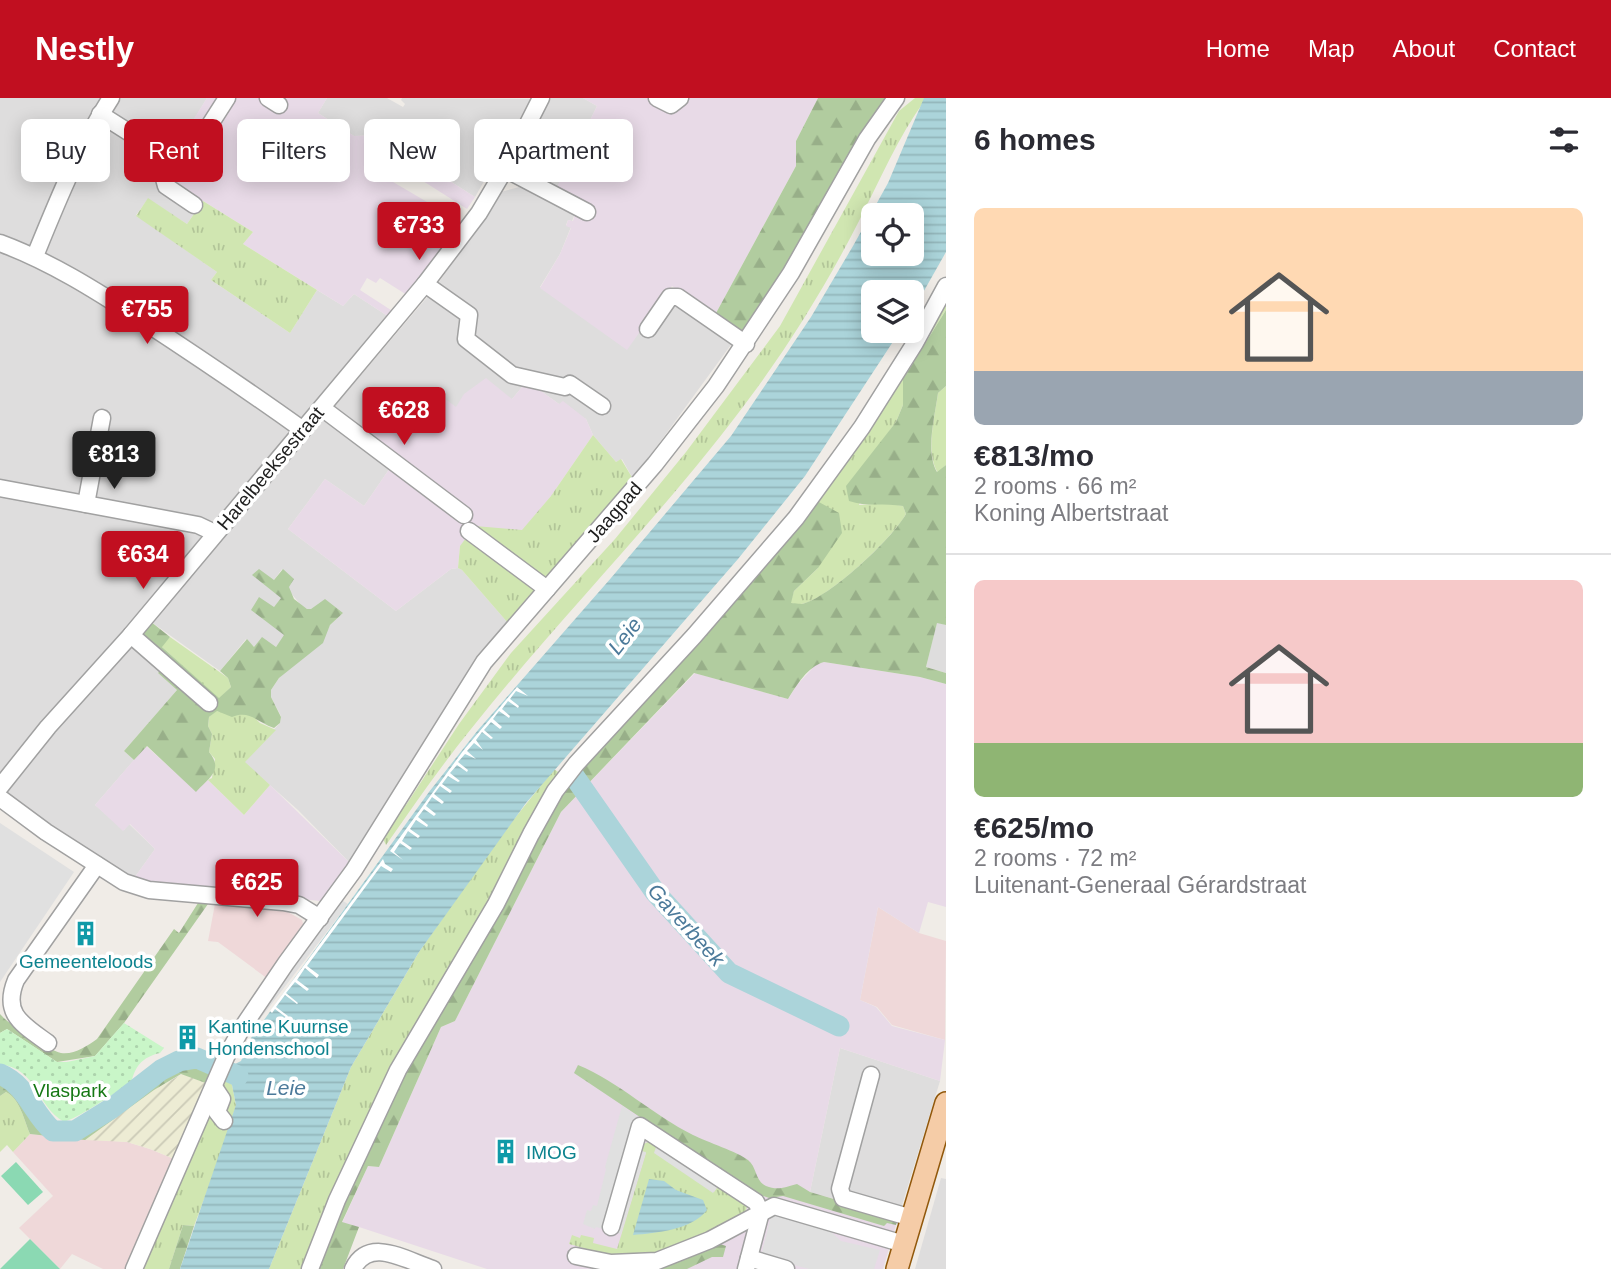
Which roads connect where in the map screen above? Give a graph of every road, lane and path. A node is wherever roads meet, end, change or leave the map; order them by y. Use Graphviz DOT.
graph roads {
  1 [pos="111,98"];
  2 [pos="227,98"];
  3 [pos="541,98"];
  4 [pos="657,98"];
  5 [pos="680,98"];
  6 [pos="896,98"];
  7 [pos="100,114"];
  8 [pos="214,119"];
  9 [pos="530,119"];
  10 [pos="497,182"];
  11 [pos="530,182"];
  12 [pos="194,205"];
  13 [pos="587,212"];
  14 [pos="0,243"];
  15 [pos="35,256"];
  16 [pos="425,284"];
  17 [pos="946,286"];
  18 [pos="648,329"];
  19 [pos="746,344"];
  20 [pos="602,406"];
  21 [pos="322,408"];
  22 [pos="102,418"];
  23 [pos="303,430"];
  24 [pos="0,488"];
  25 [pos="86,504"];
  26 [pos="215,533"];
  27 [pos="547,589"];
  28 [pos="131,635"];
  29 [pos="209,704"];
  30 [pos="0,787"];
  31 [pos="0,799"];
  32 [pos="97,865"];
  33 [pos="320,918"];
  34 [pos="48,1043"];
  35 [pos="871,1076"];
  36 [pos="216,1086"];
  37 [pos="946,1103"];
  38 [pos="224,1121"];
  39 [pos="761,1212"];
  40 [pos="912,1218"];
  41 [pos="611,1227"];
  42 [pos="722,1233"];
  43 [pos="904,1244"];
  44 [pos="576,1256"];
  45 [pos="750,1257"];
  46 [pos="134,1269"];
  47 [pos="310,1269"];
  48 [pos="352,1269"];
  49 [pos="433,1269"];
  50 [pos="786,1269"];
  51 [pos="897,1269"];
  1 -- 7 [label="street"];
  2 -- 8 [label="street"];
  3 -- 9 [label="street, Harelbeeksestraat"];
  4 -- 5 [label="street"];
  6 -- 19 [label="street, Jaagpad"];
  7 -- 12 [label="street"];
  7 -- 15 [label="street"];
  10 -- 16 [label="street, Harelbeeksestraat"];
  11 -- 13 [label="street"];
  14 -- 15 [label="street"];
  15 -- 23 [label="street"];
  16 -- 20 [label="street"];
  16 -- 21 [label="street, Harelbeeksestraat"];
  17 -- 47 [label="street"];
  18 -- 19 [label="street"];
  19 -- 27 [label="street, Jaagpad"];
  21 -- 23 [label="street, Harelbeeksestraat"];
  21 -- 27 [label="street"];
  22 -- 25 [label="street"];
  23 -- 26 [label="street, Harelbeeksestraat"];
  24 -- 25 [label="street"];
  25 -- 26 [label="street"];
  26 -- 28 [label="street, Harelbeeksestraat"];
  27 -- 33 [label="street, Jaagpad"];
  28 -- 29 [label="street"];
  28 -- 30 [label="street, Harelbeeksestraat"];
  31 -- 32 [label="street"];
  32 -- 33 [label="street"];
  32 -- 34 [label="street"];
  33 -- 36 [label="street, Jaagpad"];
  35 -- 40 [label="street"];
  36 -- 38 [label="street"];
  36 -- 46 [label="street, Jaagpad"];
  37 -- 40 [label="main road"];
  39 -- 41 [label="street"];
  39 -- 42 [label="street"];
  39 -- 43 [label="street"];
  39 -- 45 [label="street"];
  40 -- 43 [label="main road"];
  42 -- 44 [label="street"];
  42 -- 45 [label="street"];
  43 -- 51 [label="main road"];
  45 -- 50 [label="street"];
  48 -- 49 [label="street"];
}
